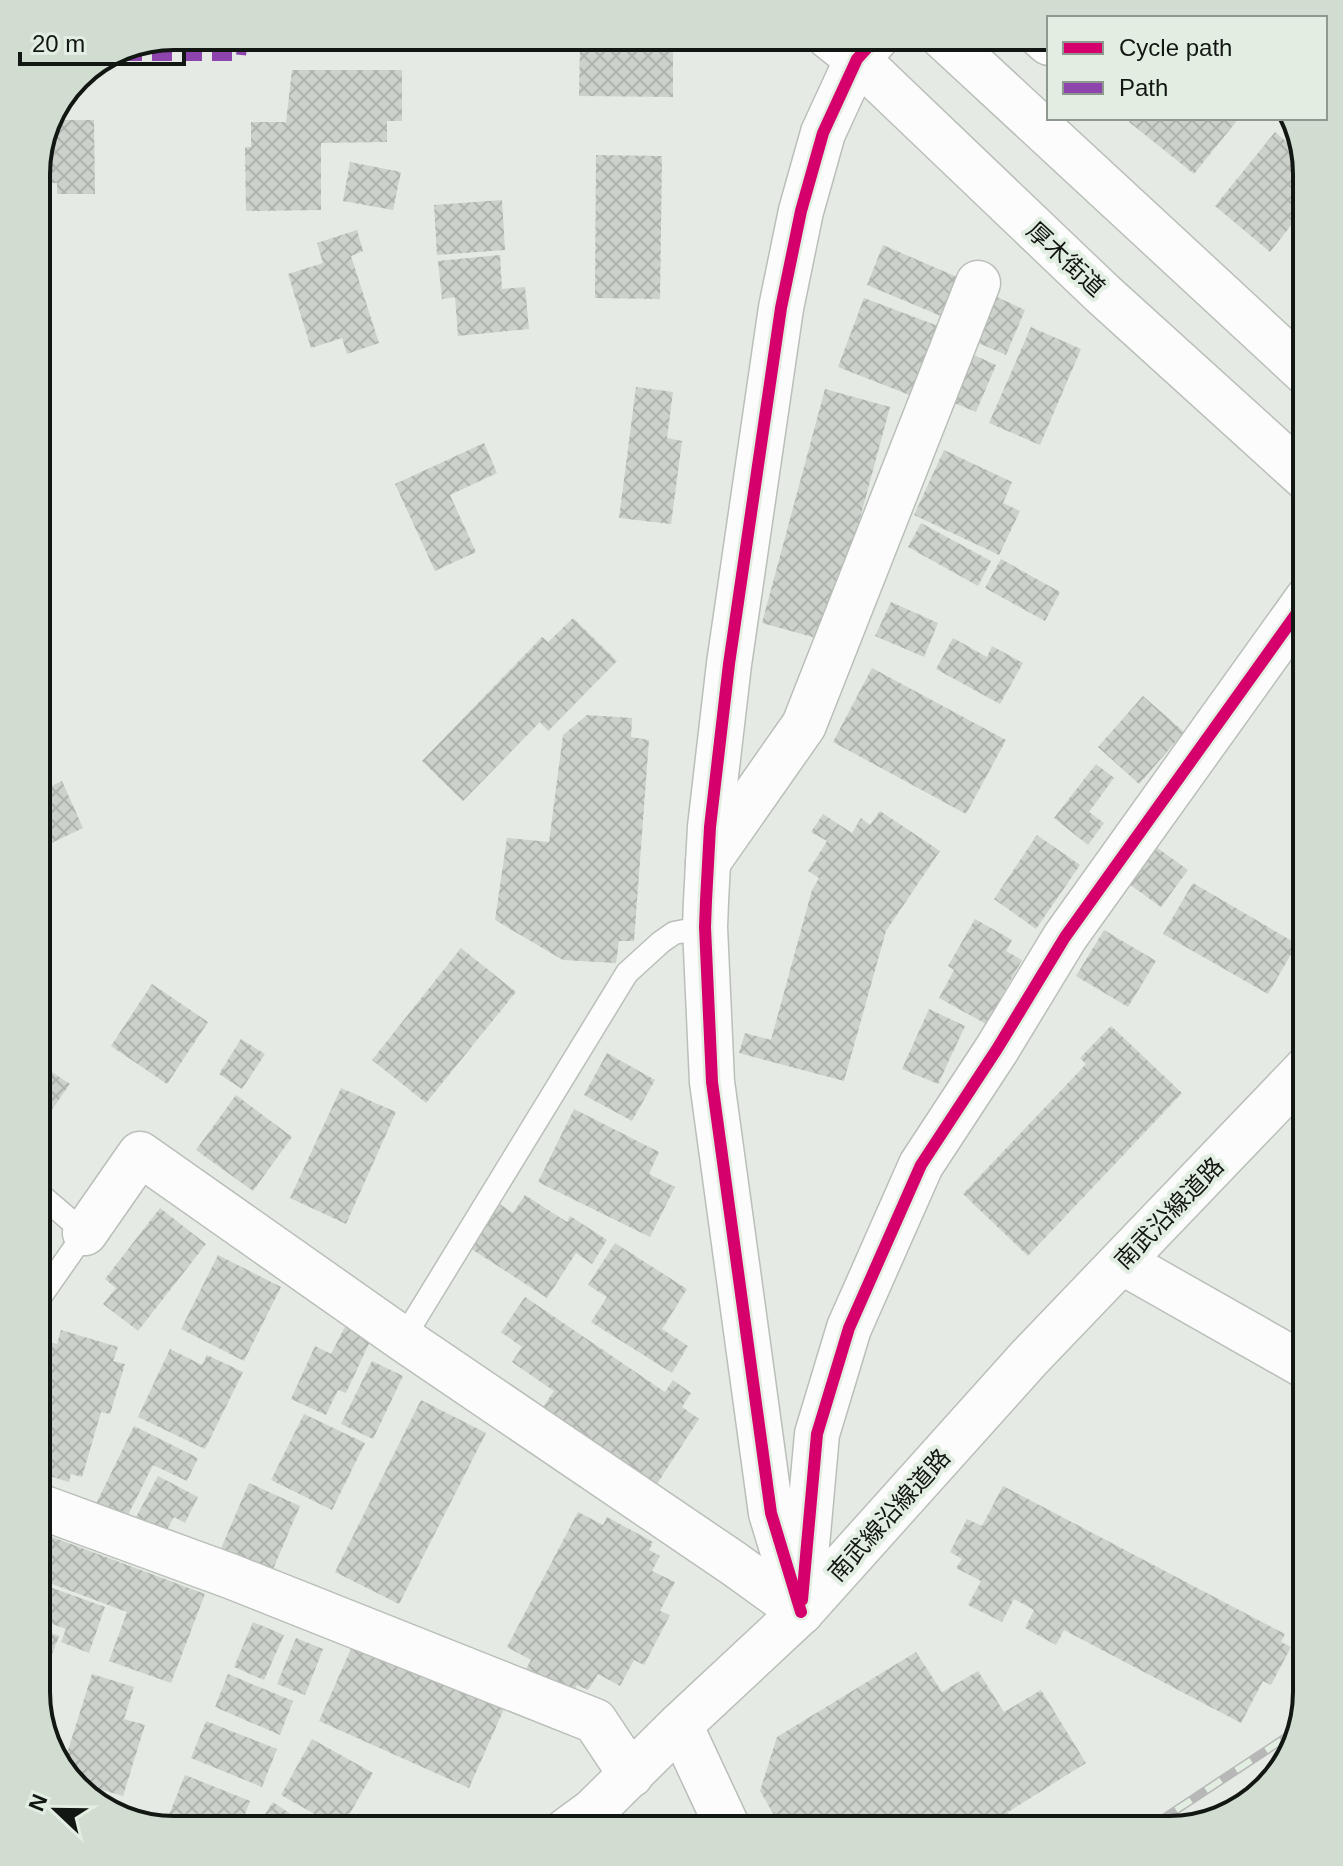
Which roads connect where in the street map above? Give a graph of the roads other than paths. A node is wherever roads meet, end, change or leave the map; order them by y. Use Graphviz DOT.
graph roads {
  1 [pos="852,50"];
  2 [pos="860,50"];
  3 [pos="957,50"];
  4 [pos="978,283"];
  5 [pos="1293,361"];
  6 [pos="1293,466"];
  7 [pos="1293,619"];
  8 [pos="708,862"];
  9 [pos="705,927"];
  10 [pos="1293,1083"];
  11 [pos="50,1203"];
  12 [pos="85,1233"];
  13 [pos="1122,1262"];
  14 [pos="50,1283"];
  15 [pos="403,1339"];
  16 [pos="1029,1358"];
  17 [pos="1293,1359"];
  18 [pos="50,1510"];
  19 [pos="801,1612"];
  20 [pos="680,1725"];
  21 [pos="631,1775"];
  22 [pos="586,1816"];
  23 [pos="722,1816"];
  1 -- 8 [label="main road"];
  2 -- 6 [label="main road, 厚木街道"];
  3 -- 5 [label="main road"];
  4 -- 8 [label="main road"];
  7 -- 19 [label="main road"];
  8 -- 9 [label="main road"];
  9 -- 15 [label="lane"];
  9 -- 19 [label="main road"];
  10 -- 13 [label="main road, 南武沿線道路"];
  11 -- 12 [label="lane"];
  12 -- 14 [label="lane"];
  12 -- 15 [label="main road"];
  13 -- 16 [label="main road, 南武沿線道路"];
  13 -- 17 [label="main road"];
  15 -- 19 [label="main road"];
  16 -- 19 [label="main road, 南武線沿線道路"];
  18 -- 21 [label="main road"];
  19 -- 20 [label="main road, 南武線沿線道路"];
  20 -- 21 [label="main road, 南武線沿線道路"];
  20 -- 23 [label="main road"];
  21 -- 22 [label="main road, 南武線沿線道路"];
}
